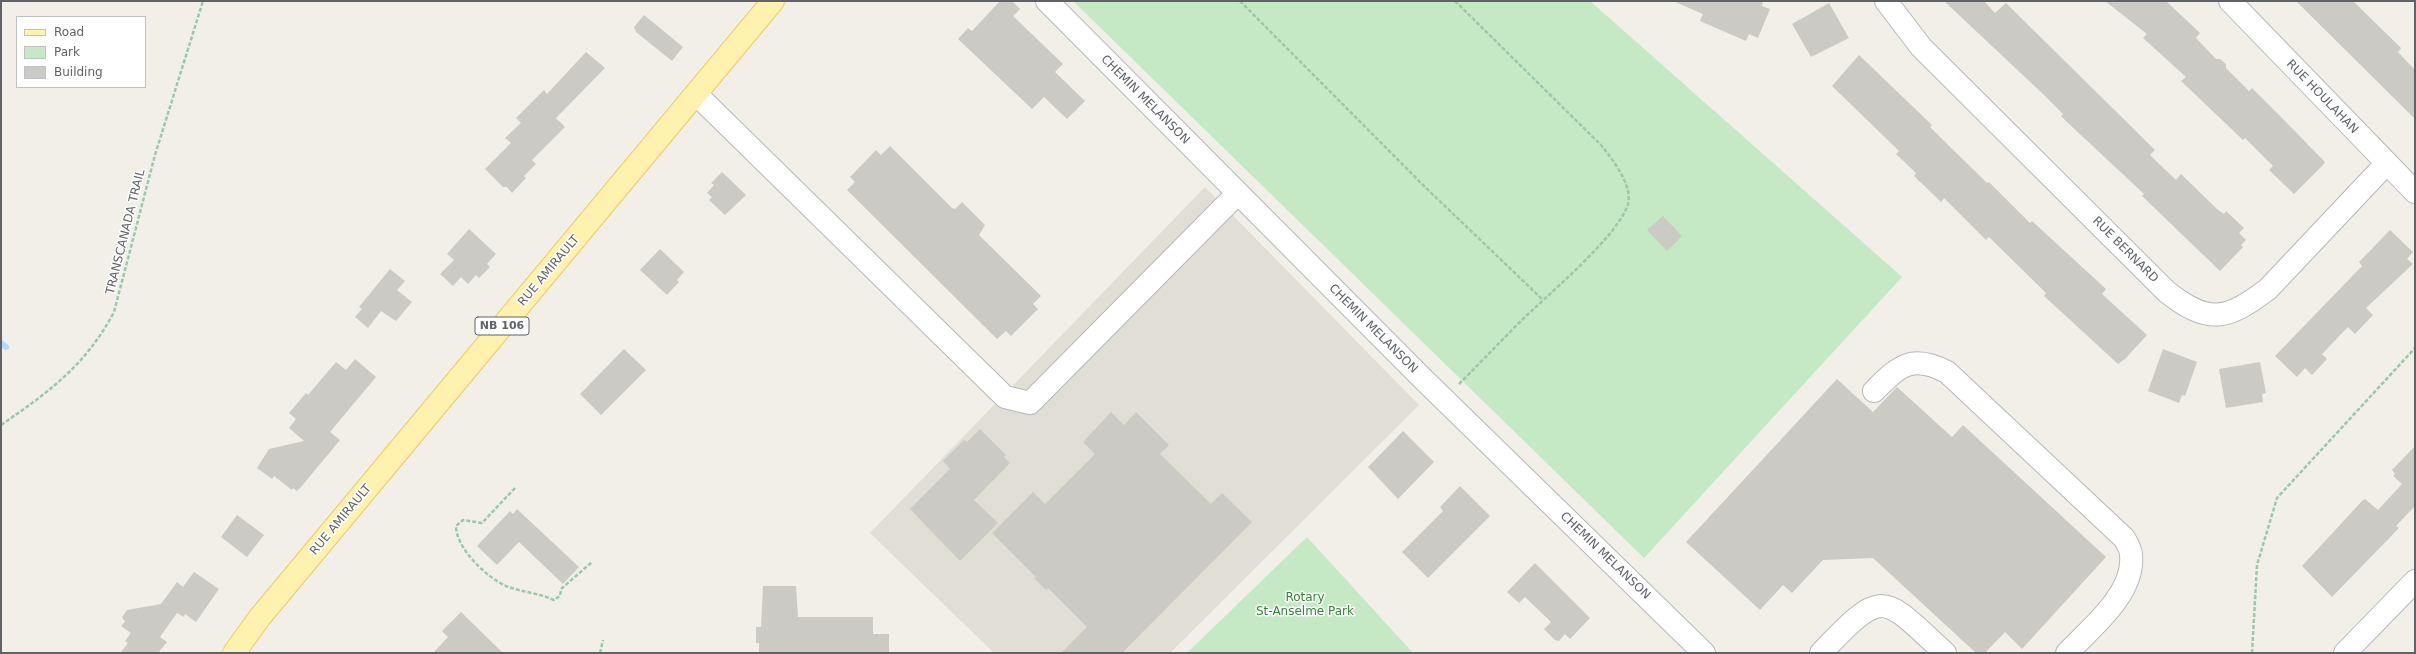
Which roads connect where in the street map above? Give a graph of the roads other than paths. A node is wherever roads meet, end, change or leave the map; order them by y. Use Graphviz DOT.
graph roads {
  1 [pos="773,1"];
  2 [pos="1047,1"];
  3 [pos="1886,1"];
  4 [pos="2230,1"];
  5 [pos="696,94"];
  6 [pos="2386,164"];
  7 [pos="2415,192"];
  8 [pos="1238,193"];
  9 [pos="1874,390"];
  10 [pos="2415,581"];
  11 [pos="234,653"];
  12 [pos="1704,653"];
  13 [pos="1821,653"];
  14 [pos="1945,653"];
  15 [pos="2068,653"];
  16 [pos="2345,653"];
  1 -- 5 [label="main road, RUE AMIRAULT / NB 106"];
  2 -- 8 [label="street, CHEMIN MELANSON"];
  3 -- 6 [label="street, RUE BERNARD"];
  4 -- 6 [label="street, RUE HOULAHAN"];
  5 -- 8 [label="street"];
  5 -- 11 [label="main road, RUE AMIRAULT / NB 106"];
  6 -- 7 [label="street, RUE HOULAHAN"];
  8 -- 12 [label="street, CHEMIN MELANSON"];
  9 -- 15 [label="street"];
  10 -- 16 [label="street"];
  13 -- 14 [label="street"];
}
